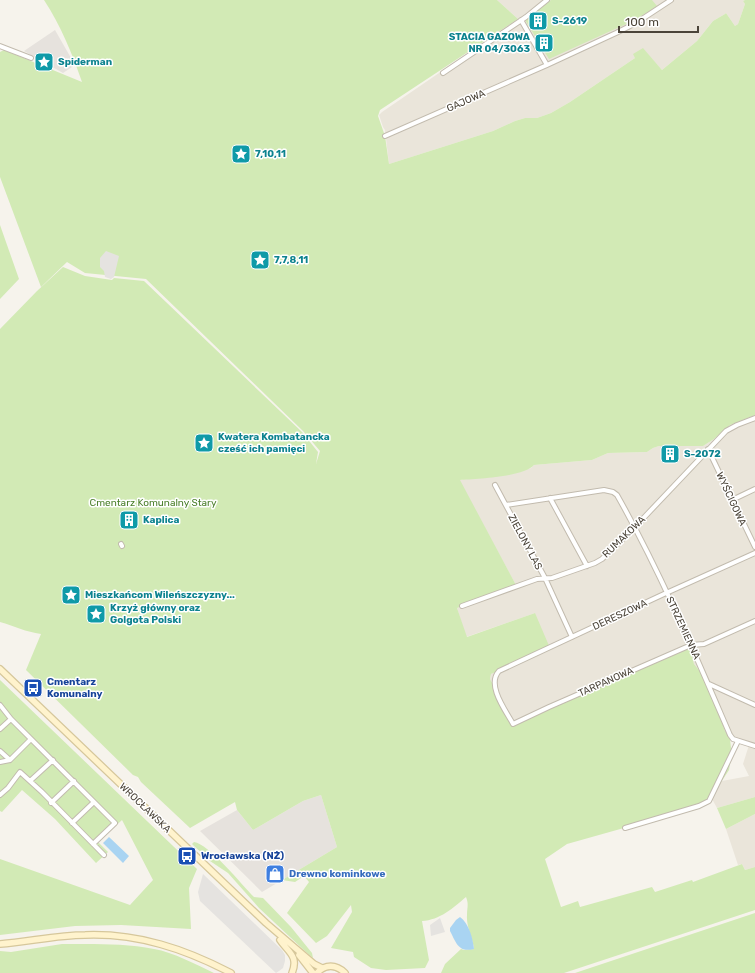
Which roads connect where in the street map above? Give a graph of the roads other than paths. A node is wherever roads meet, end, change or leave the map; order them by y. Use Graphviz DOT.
graph roads {
  1 [pos="547,0"];
  2 [pos="671,0"];
  3 [pos="521,20"];
  4 [pos="0,46"];
  5 [pos="31,58"];
  6 [pos="546,65"];
  7 [pos="443,73"];
  8 [pos="385,136"];
  9 [pos="755,418"];
  10 [pos="708,450"];
  11 [pos="495,485"];
  12 [pos="755,489"];
  13 [pos="550,498"];
  14 [pos="732,500"];
  15 [pos="506,505"];
  16 [pos="635,527"];
  17 [pos="755,548"];
  18 [pos="755,553"];
  19 [pos="587,566"];
  20 [pos="545,578"];
  21 [pos="666,593"];
  22 [pos="462,606"];
  23 [pos="755,621"];
  24 [pos="572,637"];
  25 [pos="691,645"];
  26 [pos="0,668"];
  27 [pos="499,671"];
  28 [pos="709,684"];
  29 [pos="755,704"];
  30 [pos="0,705"];
  31 [pos="11,718"];
  32 [pos="0,729"];
  33 [pos="31,739"];
  34 [pos="738,741"];
  35 [pos="755,746"];
  36 [pos="0,751"];
  37 [pos="10,760"];
  38 [pos="52,760"];
  39 [pos="0,762"];
  40 [pos="30,781"];
  41 [pos="74,781"];
  42 [pos="0,794"];
  43 [pos="94,802"];
  44 [pos="51,803"];
  45 [pos="72,823"];
  46 [pos="625,828"];
  47 [pos="93,844"];
  48 [pos="104,855"];
  49 [pos="276,932"];
  50 [pos="0,944"];
  51 [pos="291,946"];
  52 [pos="322,968"];
  53 [pos="229,972"];
  54 [pos="292,973"];
  55 [pos="313,973"];
  56 [pos="316,973"];
  57 [pos="345,973"];
  1 -- 3 [label="street"];
  2 -- 6 [label="street, GAJOWA"];
  3 -- 6 [label="street"];
  3 -- 7 [label="street"];
  4 -- 5 [label="street"];
  6 -- 8 [label="street, GAJOWA"];
  9 -- 10 [label="street, RUMAKOWA"];
  10 -- 14 [label="street, WYŚCIGOWA"];
  10 -- 16 [label="street, RUMAKOWA"];
  11 -- 15 [label="street, ZIELONY LAS"];
  12 -- 14 [label="street"];
  13 -- 15 [label="street, ZIELONY LAS"];
  13 -- 16 [label="street, ZIELONY LAS"];
  13 -- 19 [label="street"];
  14 -- 17 [label="street, WYŚCIGOWA"];
  15 -- 20 [label="street, ZIELONY LAS"];
  16 -- 19 [label="street, RUMAKOWA"];
  16 -- 21 [label="street, STRZEMIENNA"];
  18 -- 21 [label="street, DERESZOWA"];
  19 -- 20 [label="street, RUMAKOWA"];
  20 -- 22 [label="street, RUMAKOWA"];
  20 -- 24 [label="street"];
  21 -- 24 [label="street, DERESZOWA"];
  21 -- 25 [label="street, STRZEMIENNA"];
  23 -- 25 [label="street, TARPANOWA"];
  24 -- 27 [label="street, DERESZOWA"];
  25 -- 27 [label="street, TARPANOWA"];
  25 -- 28 [label="street, STRZEMIENNA"];
  26 -- 49 [label="main road, WROCŁAWSKA"];
  28 -- 29 [label="street"];
  28 -- 34 [label="street, STRZEMIENNA"];
  30 -- 31 [label="street"];
  31 -- 32 [label="street"];
  31 -- 33 [label="street"];
  33 -- 37 [label="street"];
  33 -- 38 [label="street"];
  34 -- 35 [label="street"];
  34 -- 46 [label="street"];
  36 -- 37 [label="street"];
  37 -- 39 [label="street"];
  38 -- 40 [label="street"];
  38 -- 41 [label="street"];
  40 -- 42 [label="street"];
  40 -- 44 [label="street"];
  41 -- 43 [label="street"];
  41 -- 44 [label="street"];
  43 -- 45 [label="street"];
  43 -- 47 [label="street"];
  44 -- 45 [label="street"];
  45 -- 47 [label="street"];
  47 -- 48 [label="street"];
  49 -- 51 [label="main road, WROCŁAWSKA"];
  49 -- 54 [label="main road"];
  50 -- 53 [label="main road"];
  51 -- 52 [label="main road, WROCŁAWSKA"];
  51 -- 55 [label="main road, WROCŁAWSKA"];
  52 -- 56 [label="main road"];
  52 -- 57 [label="main road"];
}
